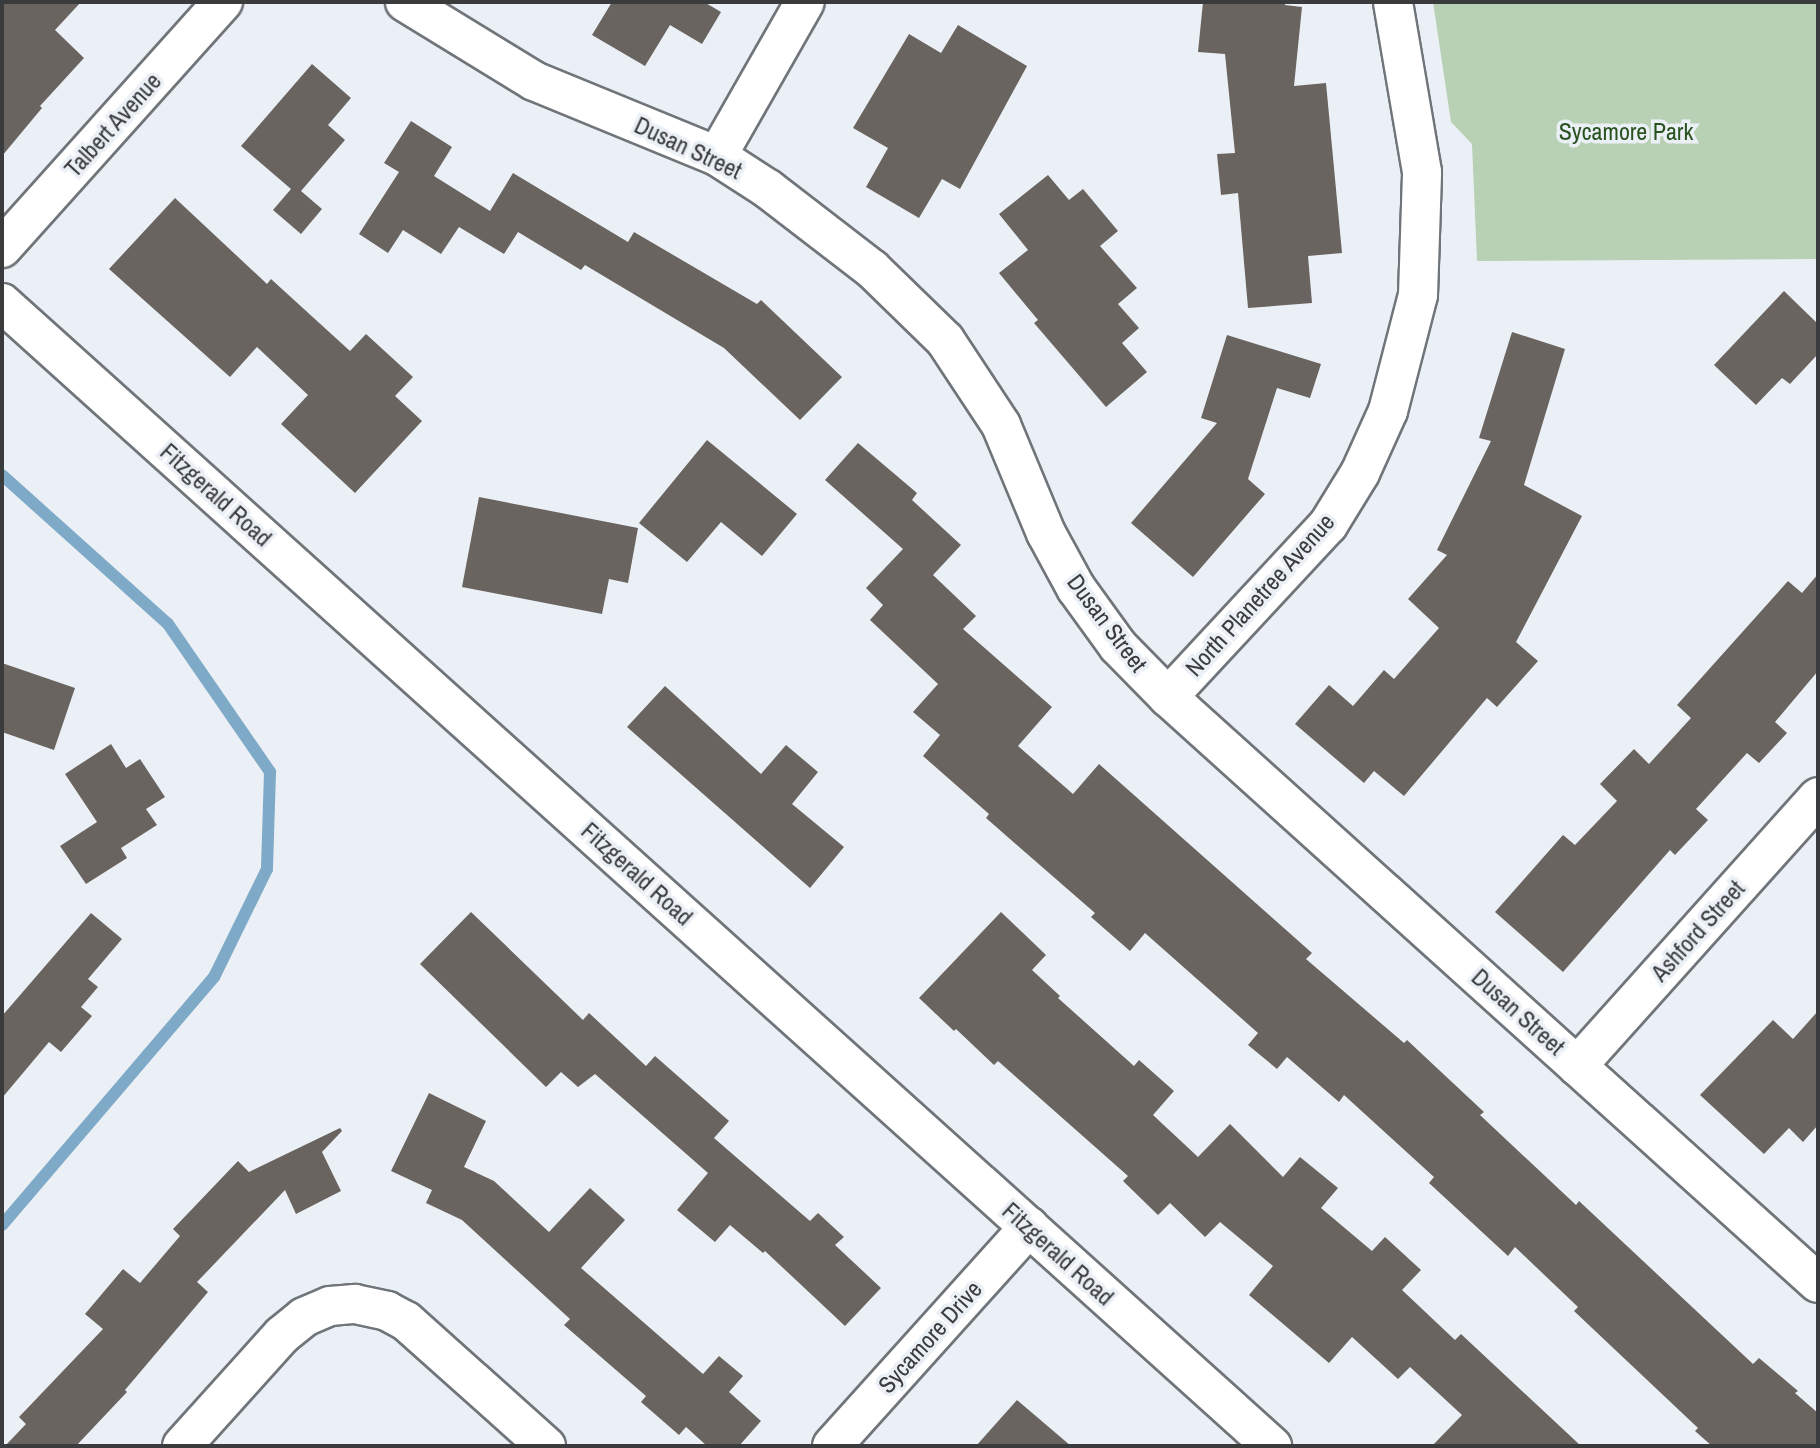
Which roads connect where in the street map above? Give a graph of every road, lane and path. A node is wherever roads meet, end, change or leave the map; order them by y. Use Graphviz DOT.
graph roads {
  1 [pos="223,2"];
  2 [pos="405,2"];
  3 [pos="805,2"];
  4 [pos="1393,2"];
  5 [pos="717,156"];
  6 [pos="2,248"];
  7 [pos="2,303"];
  8 [pos="1168,697"];
  9 [pos="1818,797"];
  10 [pos="1577,1066"];
  11 [pos="1029,1227"];
  12 [pos="1818,1283"];
  13 [pos="182,1446"];
  14 [pos="546,1446"];
  15 [pos="832,1446"];
  16 [pos="1272,1446"];
  1 -- 6 [label="street, Talbert Avenue"];
  2 -- 5 [label="street, Dusan Street"];
  3 -- 5 [label="street"];
  4 -- 8 [label="street, North Planetree Avenue"];
  5 -- 8 [label="street, Dusan Street"];
  7 -- 11 [label="street, Fitzgerald Road"];
  8 -- 10 [label="street, Dusan Street"];
  9 -- 10 [label="street, Ashford Street"];
  10 -- 12 [label="street, Dusan Street"];
  11 -- 15 [label="street, Sycamore Drive"];
  11 -- 16 [label="street, Fitzgerald Road"];
  13 -- 14 [label="street"];
}
